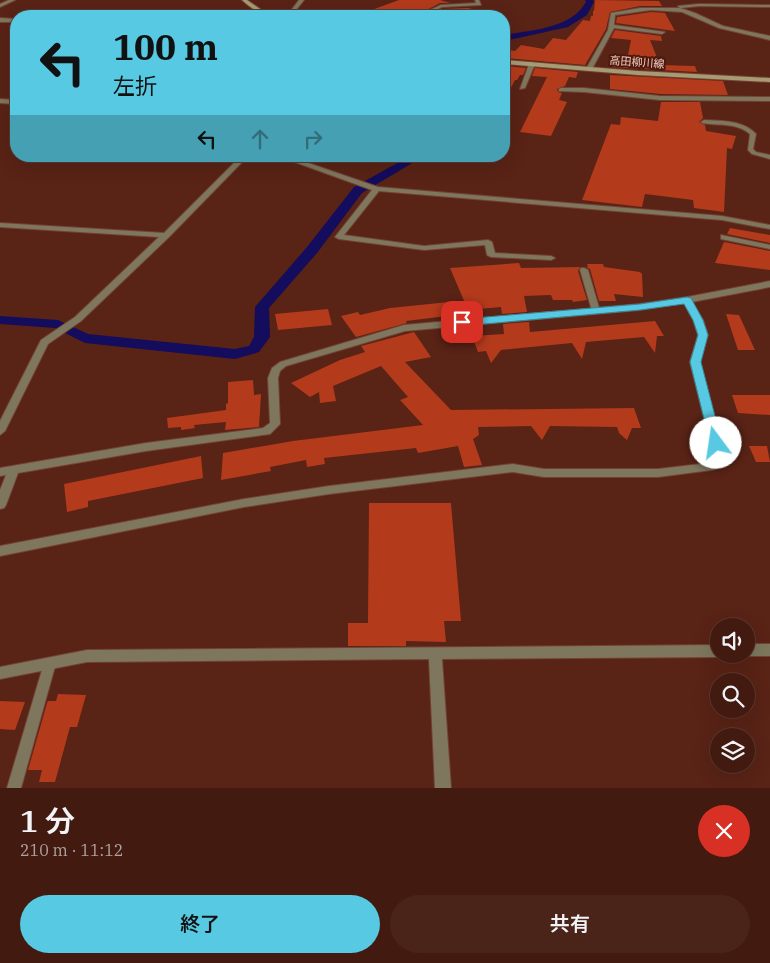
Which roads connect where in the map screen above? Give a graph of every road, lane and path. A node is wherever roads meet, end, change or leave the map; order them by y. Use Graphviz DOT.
graph roads {
  1 [pos="13,0"];
  2 [pos="244,0"];
  3 [pos="302,0"];
  4 [pos="477,0"];
  5 [pos="703,0"];
  6 [pos="708,5"];
  7 [pos="0,6"];
  8 [pos="770,6"];
  9 [pos="678,9"];
  10 [pos="259,10"];
  11 [pos="294,10"];
  12 [pos="432,10"];
  13 [pos="611,26"];
  14 [pos="662,32"];
  15 [pos="770,38"];
  16 [pos="510,62"];
  17 [pos="532,64"];
  18 [pos="589,69"];
  19 [pos="770,80"];
  20 [pos="522,88"];
  21 [pos="561,90"];
  22 [pos="770,99"];
  23 [pos="704,122"];
  24 [pos="770,157"];
  25 [pos="239,162"];
  26 [pos="298,162"];
  27 [pos="377,189"];
  28 [pos="0,225"];
  29 [pos="770,227"];
  30 [pos="166,235"];
  31 [pos="724,237"];
  32 [pos="770,247"];
  33 [pos="551,258"];
  34 [pos="584,270"];
  35 [pos="770,284"];
  36 [pos="687,300"];
  37 [pos="596,311"];
  38 [pos="0,431"];
  39 [pos="14,469"];
  40 [pos="0,472"];
  41 [pos="0,505"];
  42 [pos="0,551"];
  43 [pos="755,650"];
  44 [pos="770,650"];
  45 [pos="710,651"];
  46 [pos="435,653"];
  47 [pos="50,663"];
  48 [pos="0,673"];
  49 [pos="14,788"];
  50 [pos="443,788"];
  1 -- 7 [label="street"];
  2 -- 10 [label="main road"];
  3 -- 11 [label="street"];
  4 -- 12 [label="street"];
  5 -- 6 [label="street"];
  6 -- 8 [label="street"];
  6 -- 9 [label="street"];
  9 -- 13 [label="street"];
  9 -- 15 [label="street"];
  13 -- 14 [label="street"];
  13 -- 18 [label="street"];
  16 -- 17 [label="main road, 高田柳川線"];
  17 -- 18 [label="main road, 高田柳川線"];
  17 -- 20 [label="street"];
  18 -- 19 [label="main road, 高田柳川線"];
  21 -- 22 [label="street"];
  23 -- 24 [label="street"];
  25 -- 30 [label="street"];
  26 -- 27 [label="street"];
  27 -- 29 [label="street"];
  27 -- 33 [label="street"];
  28 -- 30 [label="street"];
  30 -- 38 [label="street"];
  31 -- 32 [label="street"];
  34 -- 37 [label="lane"];
  35 -- 36 [label="street"];
  36 -- 37 [label="street"];
  36 -- 42 [label="street"];
  37 -- 39 [label="street"];
  39 -- 40 [label="street"];
  39 -- 41 [label="street"];
  43 -- 44 [label="street"];
  45 -- 46 [label="street"];
  46 -- 47 [label="street"];
  46 -- 50 [label="street"];
  47 -- 48 [label="street"];
  47 -- 49 [label="lane"];
}
